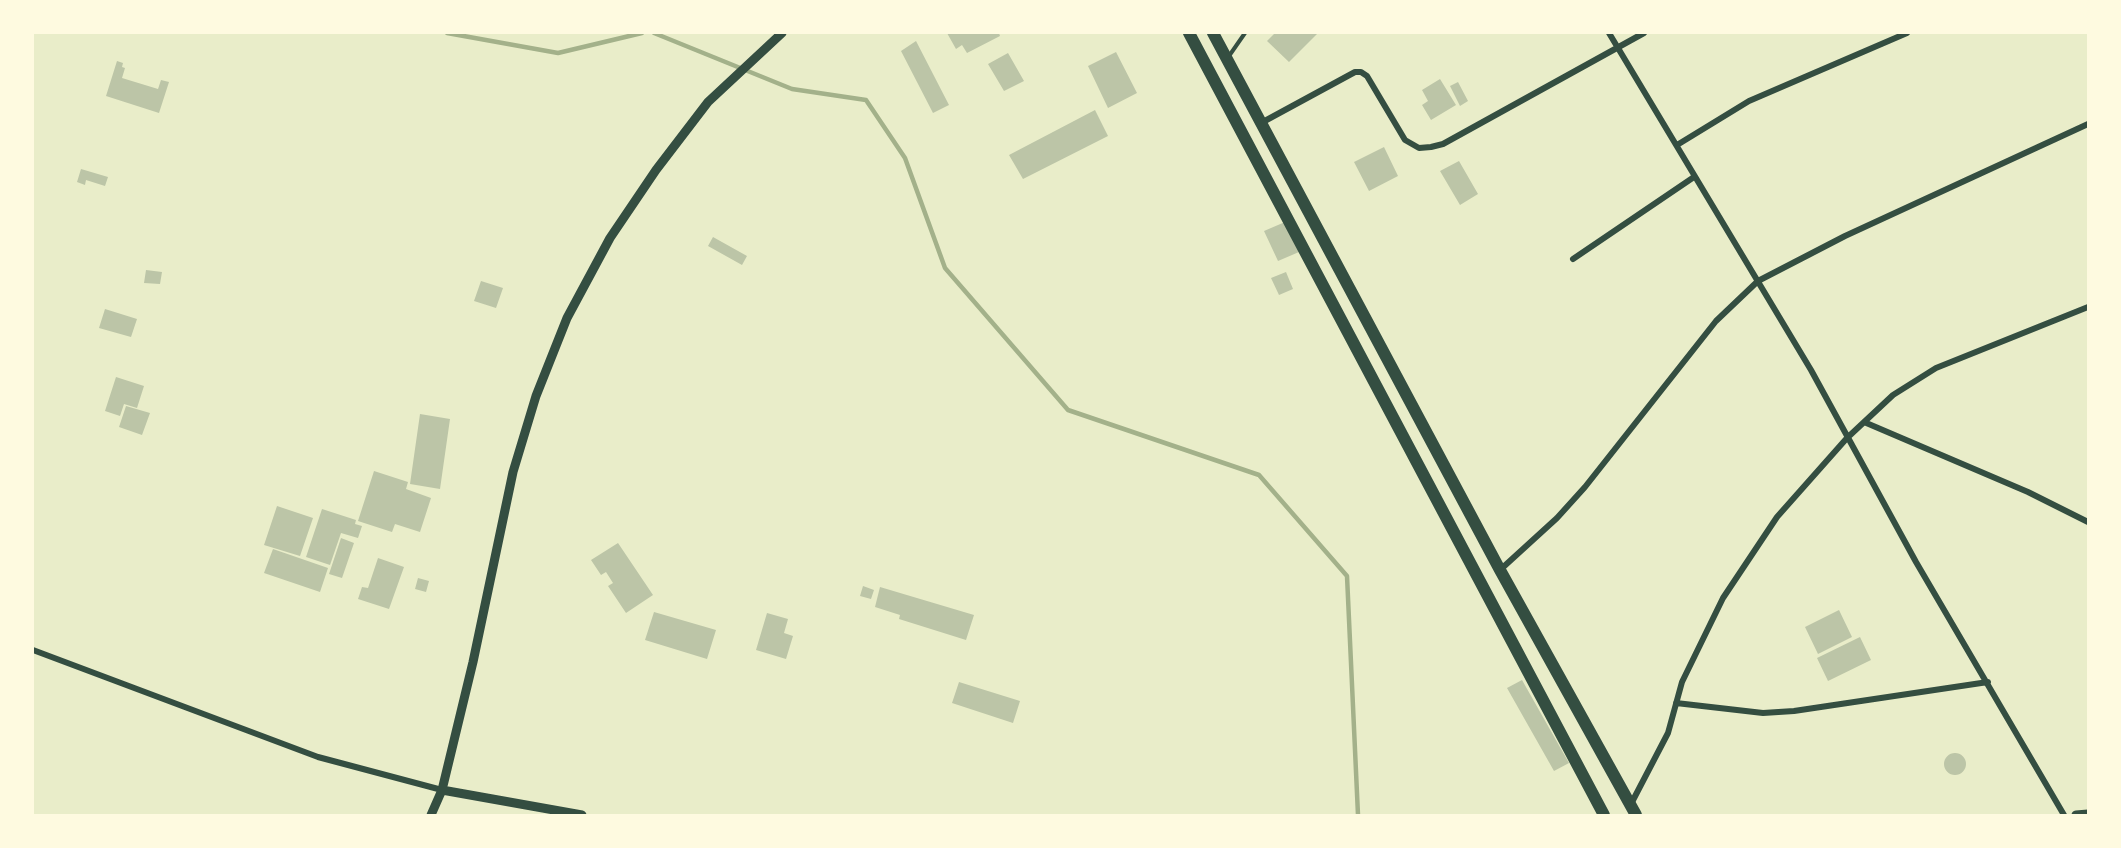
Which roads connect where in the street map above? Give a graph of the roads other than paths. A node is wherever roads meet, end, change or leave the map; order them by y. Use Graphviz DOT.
graph roads {
  1 [pos="782,33"];
  2 [pos="1189,33"];
  3 [pos="1213,33"];
  4 [pos="1245,33"];
  5 [pos="1609,33"];
  6 [pos="1644,33"];
  7 [pos="1907,33"];
  8 [pos="1618,48"];
  9 [pos="1227,60"];
  10 [pos="1261,123"];
  11 [pos="2088,124"];
  12 [pos="1677,145"];
  13 [pos="1694,177"];
  14 [pos="1574,260"];
  15 [pos="1758,281"];
  16 [pos="2088,307"];
  17 [pos="1864,422"];
  18 [pos="1847,438"];
  19 [pos="2088,522"];
  20 [pos="1500,570"];
  21 [pos="33,650"];
  22 [pos="1988,682"];
  23 [pos="1676,703"];
  24 [pos="442,790"];
  25 [pos="1634,810"];
  26 [pos="2088,814"];
  27 [pos="431,815"];
  28 [pos="582,815"];
  29 [pos="1604,815"];
  30 [pos="2064,815"];
  31 [pos="2076,815"];
  1 -- 24 [label="street"];
  2 -- 29 [label="main road"];
  3 -- 9 [label="main road"];
  4 -- 9 [label="lane"];
  5 -- 8 [label="street"];
  6 -- 8 [label="street"];
  7 -- 12 [label="street"];
  8 -- 10 [label="street"];
  8 -- 12 [label="street"];
  9 -- 10 [label="main road"];
  10 -- 20 [label="main road"];
  11 -- 15 [label="street"];
  12 -- 13 [label="street"];
  13 -- 14 [label="street"];
  13 -- 15 [label="street"];
  15 -- 18 [label="street"];
  15 -- 20 [label="street"];
  16 -- 17 [label="street"];
  17 -- 18 [label="street"];
  17 -- 19 [label="street"];
  18 -- 22 [label="street"];
  18 -- 23 [label="street"];
  20 -- 25 [label="main road"];
  21 -- 24 [label="street"];
  22 -- 23 [label="street"];
  22 -- 30 [label="street"];
  23 -- 25 [label="street"];
  24 -- 27 [label="street"];
  24 -- 28 [label="street"];
  26 -- 31 [label="street"];
}
